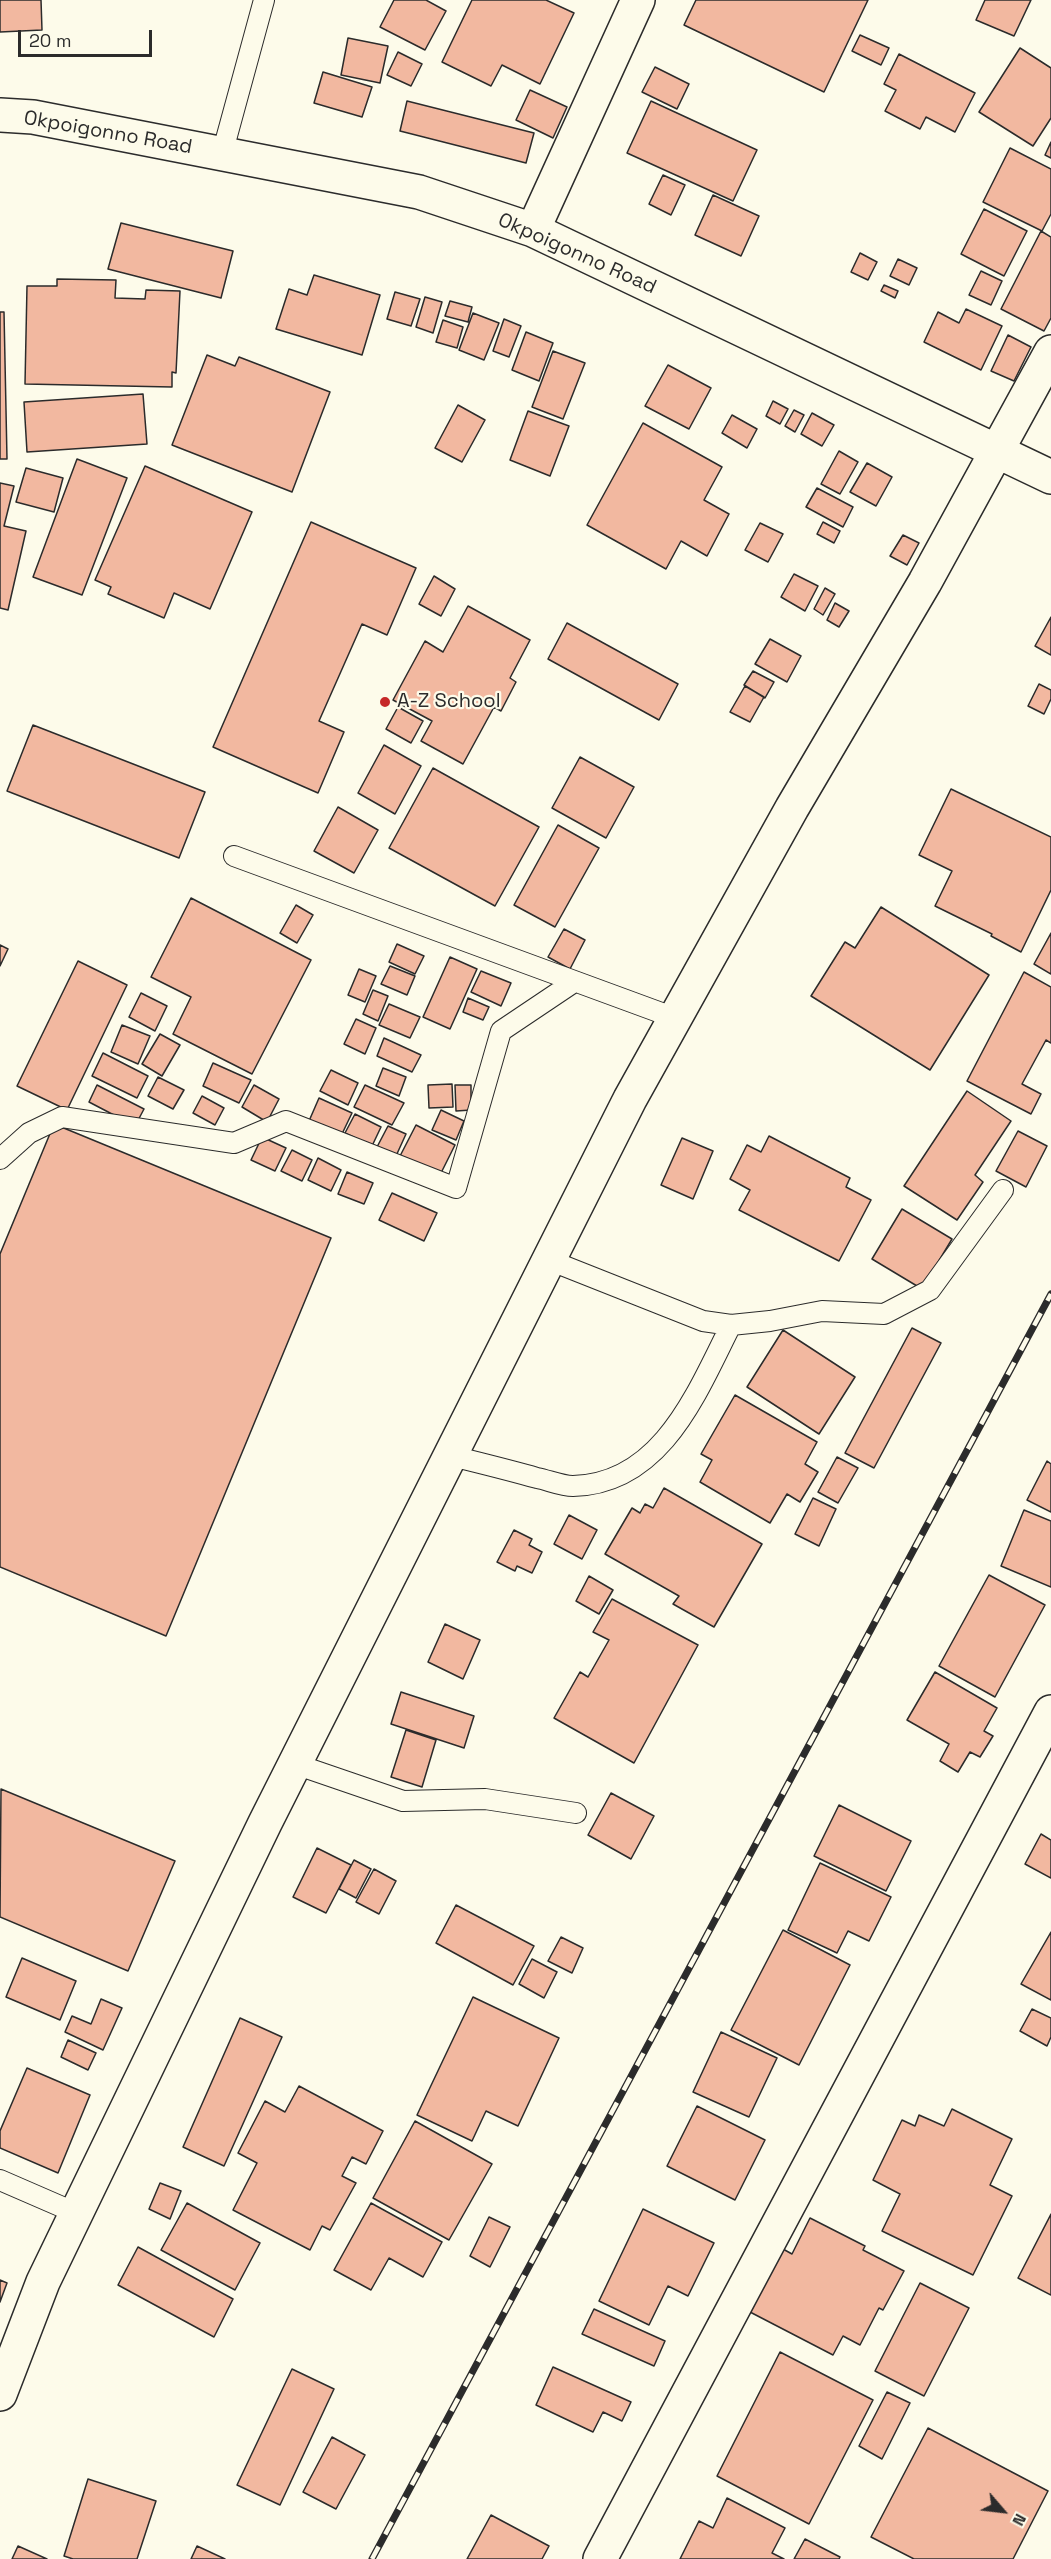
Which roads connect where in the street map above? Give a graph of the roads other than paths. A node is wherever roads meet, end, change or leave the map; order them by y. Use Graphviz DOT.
graph roads {
  1 [pos="264,0"];
  2 [pos="638,0"];
  3 [pos="0,115"];
  4 [pos="222,154"];
  5 [pos="533,230"];
  6 [pos="1051,352"];
  7 [pos="997,450"];
  8 [pos="1051,477"];
  9 [pos="234,856"];
  10 [pos="574,982"];
  11 [pos="675,1018"];
  12 [pos="0,1159"];
  13 [pos="1003,1190"];
  14 [pos="549,1260"];
  15 [pos="731,1324"];
  16 [pos="452,1456"];
  17 [pos="1051,1712"];
  18 [pos="295,1764"];
  19 [pos="576,1813"];
  20 [pos="0,2180"];
  21 [pos="76,2213"];
  22 [pos="0,2394"];
  23 [pos="600,2559"];
  1 -- 4 [label="lane"];
  2 -- 5 [label="street"];
  3 -- 4 [label="street, Okpoigonno Road"];
  4 -- 5 [label="street, Okpoigonno Road"];
  5 -- 7 [label="street, Okpoigonno Road"];
  6 -- 7 [label="street"];
  7 -- 8 [label="street, Okpoigonno Road"];
  7 -- 11 [label="street"];
  9 -- 10 [label="lane"];
  10 -- 11 [label="lane"];
  10 -- 12 [label="lane"];
  11 -- 14 [label="street"];
  13 -- 15 [label="lane"];
  14 -- 15 [label="lane"];
  14 -- 16 [label="street"];
  15 -- 16 [label="lane"];
  16 -- 18 [label="street"];
  17 -- 23 [label="street"];
  18 -- 19 [label="lane"];
  18 -- 21 [label="street"];
  20 -- 21 [label="lane"];
  21 -- 22 [label="street"];
}
